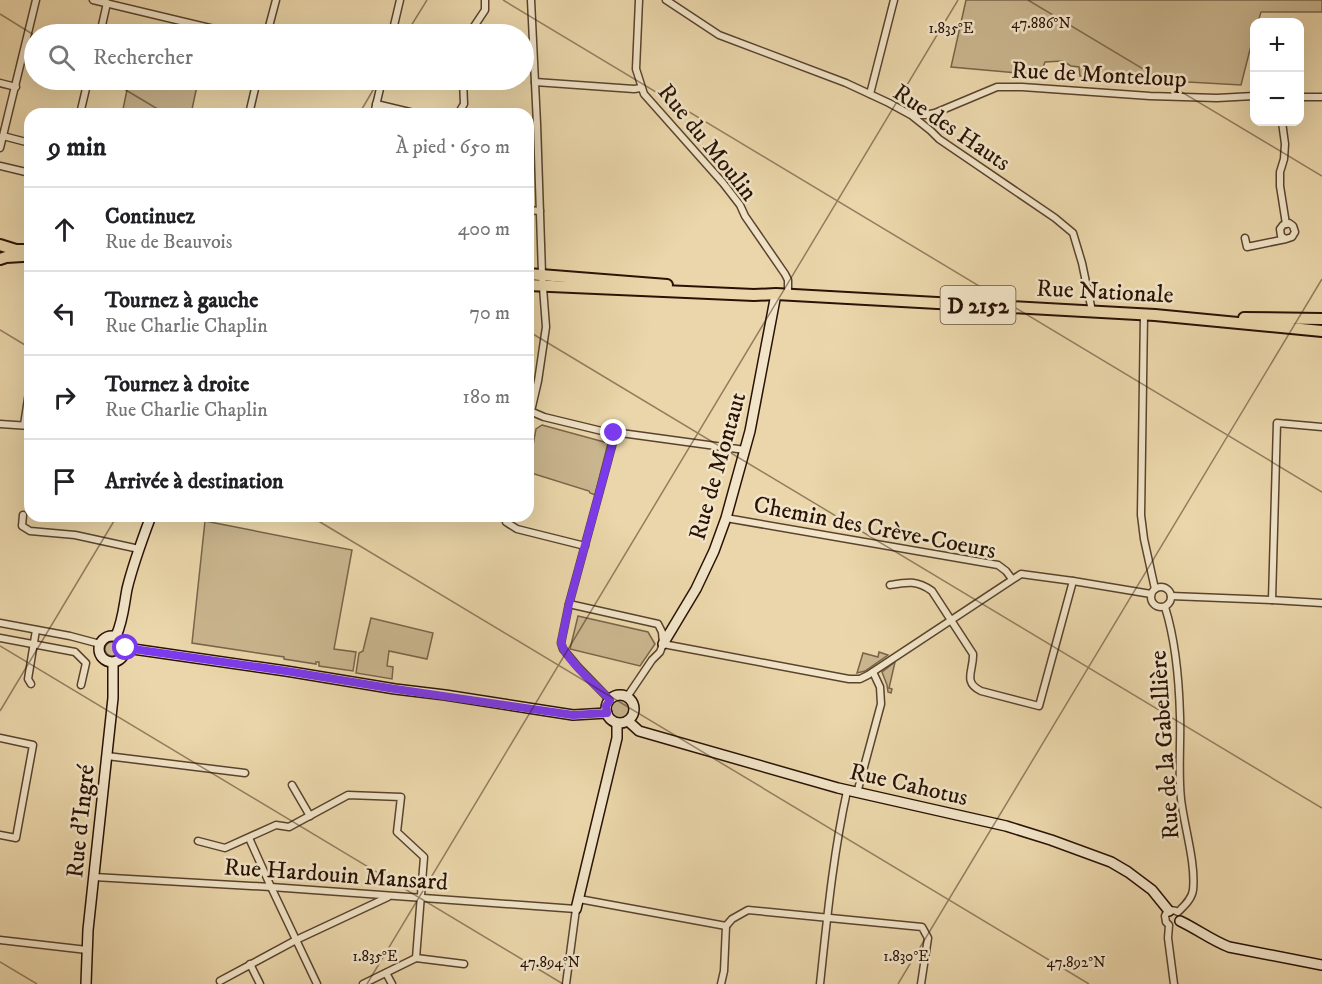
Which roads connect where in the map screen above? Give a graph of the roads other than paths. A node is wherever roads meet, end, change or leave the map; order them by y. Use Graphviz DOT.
graph roads {
  1 [pos="36,0"];
  2 [pos="93,0"];
  3 [pos="276,0"];
  4 [pos="400,0"];
  5 [pos="485,0"];
  6 [pos="531,0"];
  7 [pos="639,0"];
  8 [pos="666,0"];
  9 [pos="894,0"];
  10 [pos="107,3"];
  11 [pos="30,24"];
  12 [pos="102,24"];
  13 [pos="194,24"];
  14 [pos="270,24"];
  15 [pos="394,24"];
  16 [pos="476,24"];
  17 [pos="532,24"];
  18 [pos="24,52"];
  19 [pos="534,62"];
  20 [pos="535,82"];
  21 [pos="0,83"];
  22 [pos="16,87"];
  23 [pos="641,88"];
  24 [pos="86,90"];
  25 [pos="255,90"];
  26 [pos="380,90"];
  27 [pos="463,90"];
  28 [pos="870,94"];
  29 [pos="1250,96"];
  30 [pos="1304,97"];
  31 [pos="1322,97"];
  32 [pos="376,105"];
  33 [pos="81,108"];
  34 [pos="250,108"];
  35 [pos="375,108"];
  36 [pos="390,108"];
  37 [pos="462,108"];
  38 [pos="911,115"];
  39 [pos="1283,126"];
  40 [pos="3,136"];
  41 [pos="24,141"];
  42 [pos="0,148"];
  43 [pos="0,166"];
  44 [pos="24,172"];
  45 [pos="534,210"];
  46 [pos="540,211"];
  47 [pos="1286,224"];
  48 [pos="1245,238"];
  49 [pos="1286,239"];
  50 [pos="0,245"];
  51 [pos="24,250"];
  52 [pos="24,257"];
  53 [pos="0,259"];
  54 [pos="534,274"];
  55 [pos="542,274"];
  56 [pos="534,285"];
  57 [pos="543,286"];
  58 [pos="762,294"];
  59 [pos="776,294"];
  60 [pos="788,294"];
  61 [pos="1092,311"];
  62 [pos="1144,314"];
  63 [pos="1193,317"];
  64 [pos="1322,319"];
  65 [pos="1322,331"];
  66 [pos="534,396"];
  67 [pos="534,413"];
  68 [pos="0,424"];
  69 [pos="24,426"];
  70 [pos="1322,427"];
  71 [pos="614,433"];
  72 [pos="745,450"];
  73 [pos="23,515"];
  74 [pos="726,518"];
  75 [pos="150,522"];
  76 [pos="506,522"];
  77 [pos="585,546"];
  78 [pos="139,549"];
  79 [pos="1012,579"];
  80 [pos="1073,581"];
  81 [pos="890,585"];
  82 [pos="1153,591"];
  83 [pos="1171,596"];
  84 [pos="1272,600"];
  85 [pos="1322,603"];
  86 [pos="569,604"];
  87 [pos="1165,607"];
  88 [pos="951,621"];
  89 [pos="0,623"];
  90 [pos="36,630"];
  91 [pos="116,636"];
  92 [pos="0,638"];
  93 [pos="33,644"];
  94 [pos="100,644"];
  95 [pos="663,644"];
  96 [pos="126,648"];
  97 [pos="113,663"];
  98 [pos="873,672"];
  99 [pos="31,684"];
  100 [pos="81,685"];
  101 [pos="627,697"];
  102 [pos="610,700"];
  103 [pos="607,713"];
  104 [pos="628,721"];
  105 [pos="617,723"];
  106 [pos="0,738"];
  107 [pos="107,756"];
  108 [pos="245,773"];
  109 [pos="291,785"];
  110 [pos="852,792"];
  111 [pos="310,816"];
  112 [pos="0,835"];
  113 [pos="249,838"];
  114 [pos="198,841"];
  115 [pos="94,877"];
  116 [pos="271,887"];
  117 [pos="391,896"];
  118 [pos="422,898"];
  119 [pos="579,899"];
  120 [pos="576,909"];
  121 [pos="1175,914"];
  122 [pos="827,917"];
  123 [pos="1169,925"];
  124 [pos="726,926"];
  125 [pos="0,940"];
  126 [pos="296,940"];
  127 [pos="87,950"];
  128 [pos="416,958"];
  129 [pos="250,964"];
  130 [pos="464,964"];
  131 [pos="1322,965"];
  132 [pos="386,973"];
  133 [pos="220,981"];
  134 [pos="86,984"];
  135 [pos="260,984"];
  136 [pos="317,984"];
  137 [pos="363,984"];
  138 [pos="392,984"];
  139 [pos="566,984"];
  140 [pos="721,984"];
  141 [pos="820,984"];
  142 [pos="921,984"];
  143 [pos="1174,984"];
  1 -- 11 [label="street"];
  2 -- 10 [label="street"];
  3 -- 14 [label="street"];
  4 -- 15 [label="street"];
  5 -- 16 [label="street"];
  6 -- 17 [label="street"];
  7 -- 23 [label="street, Rue du Moulin"];
  8 -- 28 [label="street, Rue des Hauts"];
  9 -- 28 [label="street"];
  10 -- 12 [label="street"];
  10 -- 13 [label="street"];
  18 -- 22 [label="street"];
  19 -- 20 [label="street"];
  20 -- 23 [label="street"];
  20 -- 46 [label="street"];
  21 -- 22 [label="street"];
  22 -- 40 [label="street"];
  23 -- 60 [label="street, Rue du Moulin"];
  24 -- 33 [label="street"];
  25 -- 34 [label="street"];
  26 -- 32 [label="street"];
  27 -- 37 [label="street"];
  28 -- 38 [label="street, Rue des Hauts"];
  29 -- 38 [label="street, Rue de Monteloup"];
  30 -- 31 [label="street"];
  32 -- 35 [label="street"];
  32 -- 36 [label="street"];
  38 -- 61 [label="street, Rue des Hauts"];
  39 -- 47 [label="street"];
  40 -- 41 [label="street"];
  40 -- 42 [label="street"];
  43 -- 44 [label="street"];
  45 -- 46 [label="street"];
  46 -- 55 [label="street"];
  47 -- 49 [label="street"];
  47 -- 49 [label="street"];
  48 -- 49 [label="street"];
  50 -- 51 [label="main road"];
  52 -- 53 [label="main road"];
  54 -- 55 [label="main road, Rue Nationale"];
  55 -- 57 [label="street"];
  55 -- 58 [label="main road, Rue Nationale"];
  56 -- 57 [label="main road, Rue Nationale / D 2152"];
  57 -- 58 [label="main road, Rue Nationale / D 2152"];
  57 -- 66 [label="street"];
  58 -- 59 [label="main road, Rue Nationale / D 2152"];
  59 -- 60 [label="main road, Rue Nationale / D 2152"];
  59 -- 72 [label="street, Rue de Montaut"];
  60 -- 61 [label="main road, Rue Nationale / D 2152"];
  61 -- 62 [label="main road, Rue Nationale / D 2152"];
  62 -- 63 [label="main road, Rue Nationale / D 2152"];
  62 -- 82 [label="street"];
  63 -- 64 [label="main road, D 2152"];
  63 -- 65 [label="main road, D 2152"];
  67 -- 71 [label="street"];
  68 -- 69 [label="street"];
  70 -- 84 [label="street"];
  71 -- 72 [label="street"];
  71 -- 77 [label="street"];
  72 -- 74 [label="street, Rue de Montaut"];
  73 -- 78 [label="street"];
  74 -- 79 [label="street, Chemin des Crève-Coeurs"];
  74 -- 95 [label="street, Rue de Montaut"];
  75 -- 78 [label="street"];
  76 -- 77 [label="street"];
  77 -- 86 [label="street"];
  78 -- 91 [label="street"];
  79 -- 80 [label="street"];
  79 -- 88 [label="street"];
  80 -- 82 [label="street"];
  80 -- 88 [label="street"];
  81 -- 88 [label="street"];
  82 -- 83 [label="street"];
  82 -- 87 [label="street"];
  83 -- 84 [label="street"];
  83 -- 87 [label="street"];
  84 -- 85 [label="street"];
  86 -- 95 [label="street"];
  86 -- 102 [label="street"];
  87 -- 121 [label="street, Rue de la Gabellière"];
  88 -- 98 [label="street"];
  89 -- 90 [label="street"];
  90 -- 93 [label="street"];
  90 -- 94 [label="street"];
  91 -- 94 [label="street"];
  91 -- 96 [label="street"];
  92 -- 93 [label="street"];
  93 -- 99 [label="street"];
  93 -- 100 [label="street"];
  94 -- 97 [label="street"];
  95 -- 98 [label="street"];
  95 -- 101 [label="street, Rue de Montaut"];
  96 -- 97 [label="street"];
  96 -- 103 [label="street"];
  97 -- 107 [label="street, Rue d'Ingré"];
  98 -- 110 [label="street"];
  101 -- 102 [label="street"];
  101 -- 104 [label="street"];
  102 -- 103 [label="street"];
  103 -- 105 [label="street"];
  104 -- 105 [label="street"];
  104 -- 110 [label="street, Rue Cahotus"];
  105 -- 119 [label="street"];
  106 -- 112 [label="street"];
  107 -- 108 [label="street"];
  107 -- 115 [label="street, Rue d'Ingré"];
  109 -- 111 [label="street"];
  110 -- 121 [label="street, Rue Cahotus"];
  110 -- 122 [label="street"];
  111 -- 113 [label="street"];
  111 -- 118 [label="street"];
  113 -- 114 [label="street"];
  113 -- 116 [label="street"];
  115 -- 116 [label="street, Rue Hardouin Mansard"];
  115 -- 127 [label="street, Rue d'Ingré"];
  116 -- 117 [label="street, Rue Hardouin Mansard"];
  116 -- 126 [label="street"];
  117 -- 118 [label="street, Rue Hardouin Mansard"];
  117 -- 126 [label="street"];
  118 -- 120 [label="street, Rue Hardouin Mansard"];
  118 -- 128 [label="street"];
  119 -- 120 [label="street"];
  119 -- 124 [label="street"];
  120 -- 139 [label="street"];
  121 -- 123 [label="street"];
  121 -- 123 [label="street"];
  121 -- 131 [label="street, Rue Cahotus"];
  122 -- 124 [label="street"];
  122 -- 141 [label="street"];
  122 -- 142 [label="street"];
  123 -- 143 [label="street"];
  124 -- 140 [label="street"];
  125 -- 127 [label="street"];
  126 -- 129 [label="street"];
  126 -- 136 [label="street"];
  127 -- 134 [label="street, Rue d'Ingré"];
  128 -- 130 [label="street"];
  128 -- 132 [label="street"];
  129 -- 133 [label="street"];
  129 -- 135 [label="street"];
  132 -- 137 [label="street"];
  132 -- 138 [label="street"];
}
